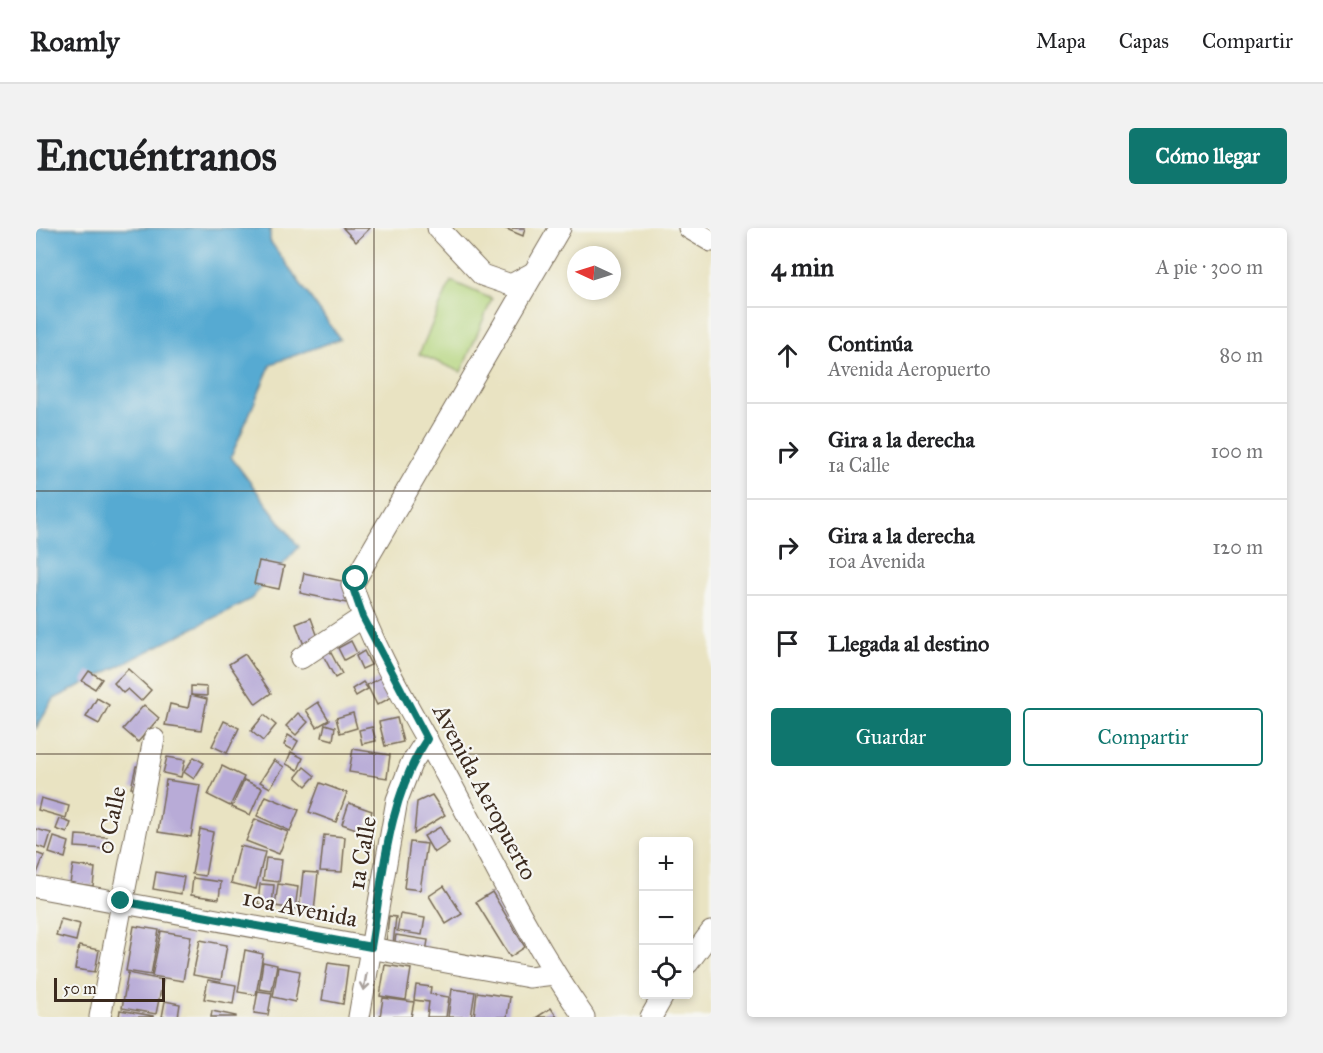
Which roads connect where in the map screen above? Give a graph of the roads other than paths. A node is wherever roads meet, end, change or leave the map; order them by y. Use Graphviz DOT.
graph roads {
  1 [pos="438,228"];
  2 [pos="560,228"];
  3 [pos="689,228"];
  4 [pos="711,241"];
  5 [pos="531,274"];
  6 [pos="363,617"];
  7 [pos="301,658"];
  8 [pos="154,739"];
  9 [pos="427,739"];
  10 [pos="36,887"];
  11 [pos="121,901"];
  12 [pos="711,932"];
  13 [pos="371,947"];
  14 [pos="693,956"];
  15 [pos="554,974"];
  16 [pos="661,999"];
  17 [pos="100,1017"];
  18 [pos="359,1017"];
  19 [pos="584,1017"];
  20 [pos="651,1017"];
  1 -- 5 [label="street"];
  2 -- 5 [label="street"];
  3 -- 4 [label="street"];
  5 -- 6 [label="street, Avenida Aeropuerto"];
  6 -- 7 [label="street"];
  6 -- 9 [label="street, Avenida Aeropuerto"];
  8 -- 11 [label="street, 0 Calle"];
  9 -- 13 [label="street, 1a Calle"];
  9 -- 15 [label="street, Avenida Aeropuerto"];
  10 -- 11 [label="street, 10a Avenida"];
  11 -- 13 [label="street, 10a Avenida"];
  11 -- 17 [label="street, 0 Calle"];
  12 -- 14 [label="street"];
  13 -- 15 [label="street, 10a Avenida"];
  13 -- 18 [label="street, 1a Calle, one-way"];
  15 -- 19 [label="street, Avenida Aeropuerto"];
  16 -- 20 [label="street"];
}
